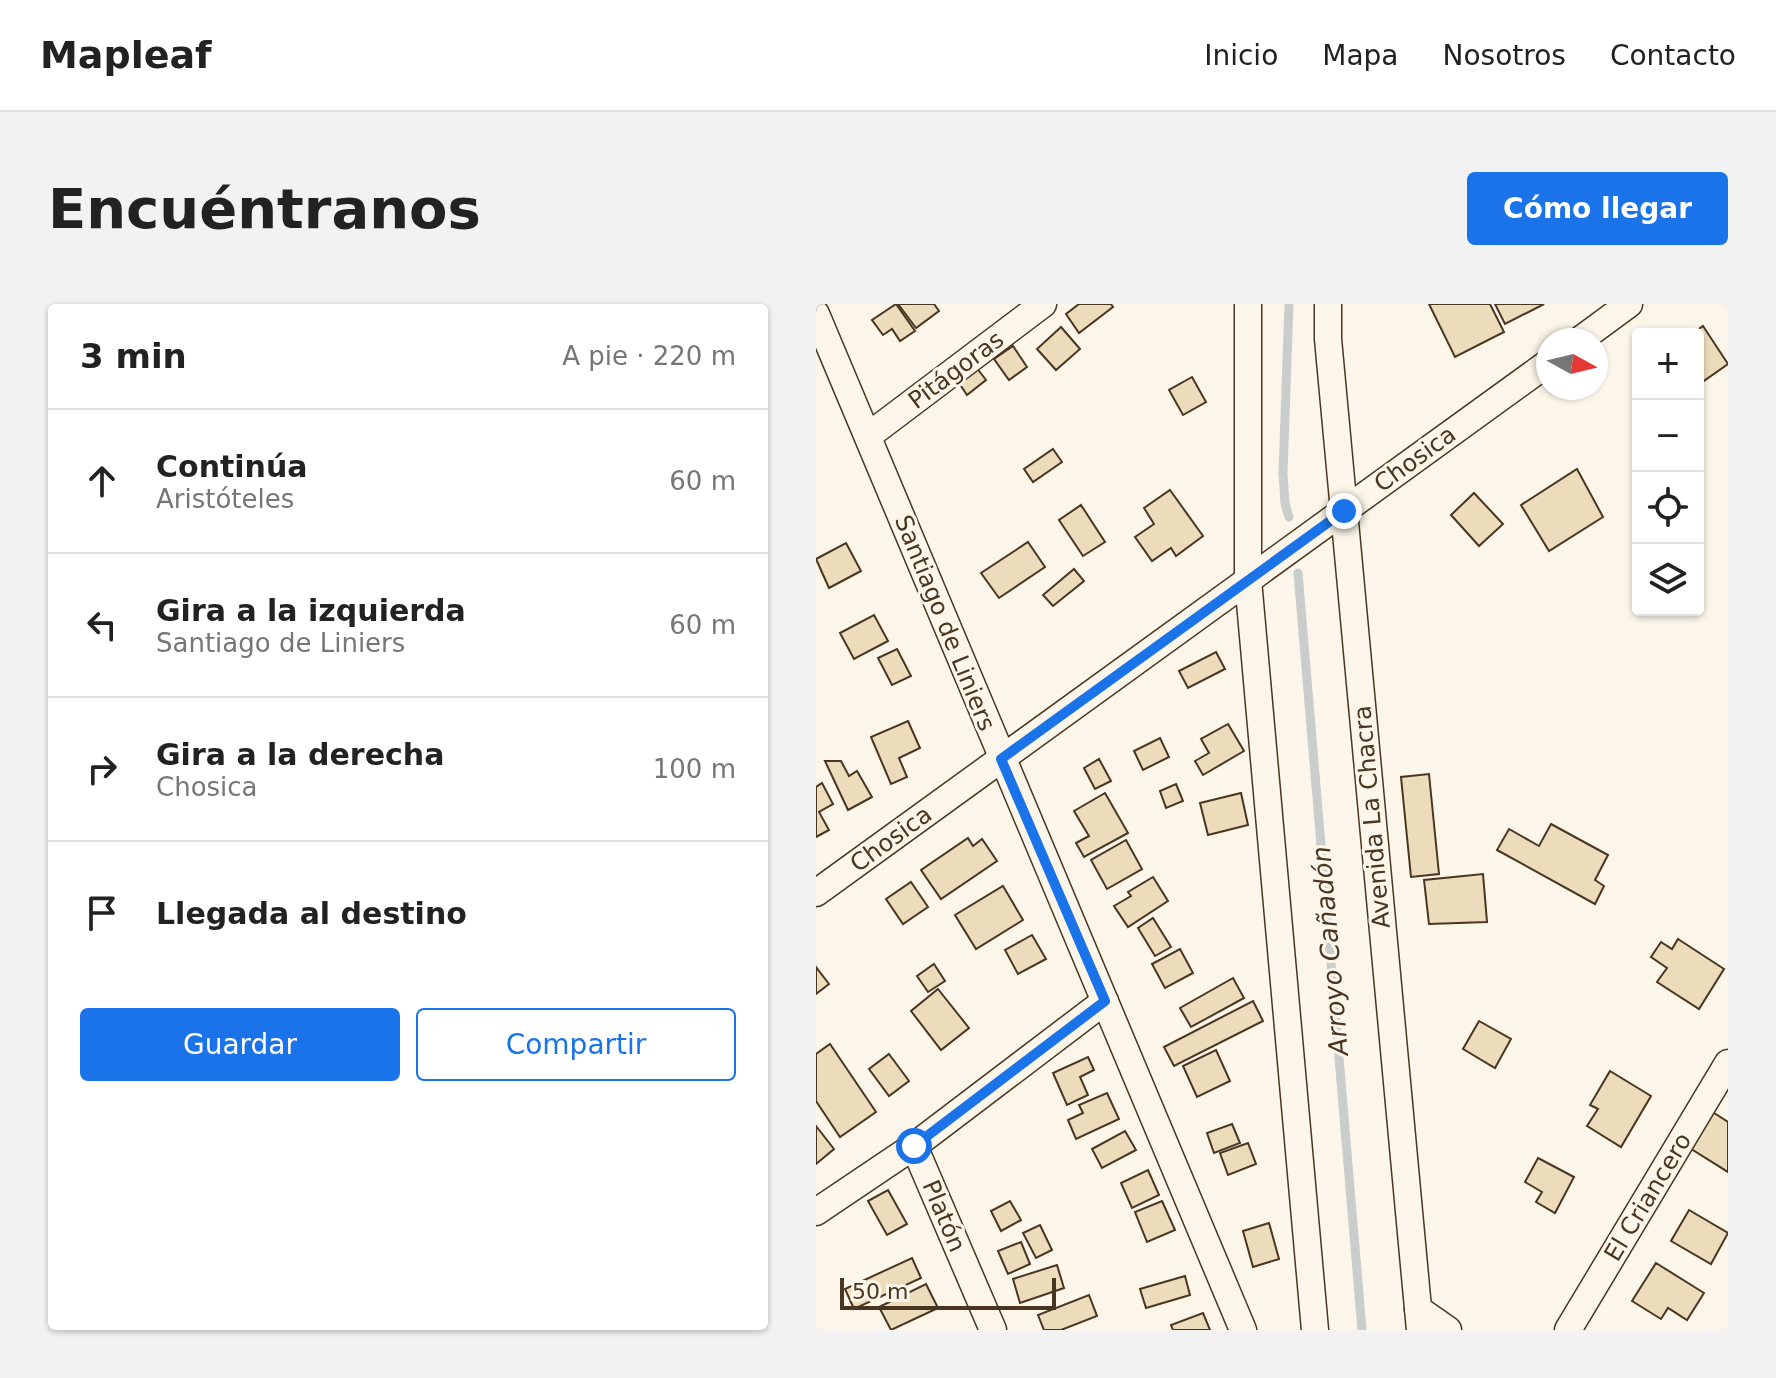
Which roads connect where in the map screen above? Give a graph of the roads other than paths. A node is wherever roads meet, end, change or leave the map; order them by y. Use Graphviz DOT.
graph roads {
  1 [pos="1043,304"];
  2 [pos="1248,304"];
  3 [pos="1328,304"];
  4 [pos="1629,304"];
  5 [pos="816,314"];
  6 [pos="1596,328"];
  7 [pos="1536,372"];
  8 [pos="868,436"];
  9 [pos="1344,511"];
  10 [pos="1248,580"];
  11 [pos="1001,759"];
  12 [pos="816,893"];
  13 [pos="1105,1001"];
  14 [pos="1728,1063"];
  15 [pos="914,1146"];
  16 [pos="816,1212"];
  17 [pos="1419,1320"];
  18 [pos="993,1330"];
  19 [pos="1243,1330"];
  20 [pos="1315,1330"];
  21 [pos="1448,1330"];
  22 [pos="1568,1330"];
  1 -- 8 [label="street, Pitágoras"];
  2 -- 10 [label="street"];
  3 -- 9 [label="street, Avenida La Chacra"];
  4 -- 6 [label="street"];
  5 -- 8 [label="street, Santiago de Liniers"];
  7 -- 9 [label="street, Chosica"];
  8 -- 11 [label="street, Santiago de Liniers"];
  9 -- 10 [label="street, Chosica"];
  9 -- 17 [label="street, Avenida La Chacra"];
  10 -- 11 [label="street, Chosica"];
  10 -- 20 [label="street"];
  11 -- 12 [label="street, Chosica"];
  11 -- 13 [label="street, Santiago de Liniers"];
  13 -- 15 [label="street"];
  13 -- 19 [label="street, Santiago de Liniers"];
  14 -- 22 [label="street, El Criancero"];
  15 -- 16 [label="street"];
  15 -- 18 [label="street, Platón"];
  17 -- 21 [label="street"];
}
